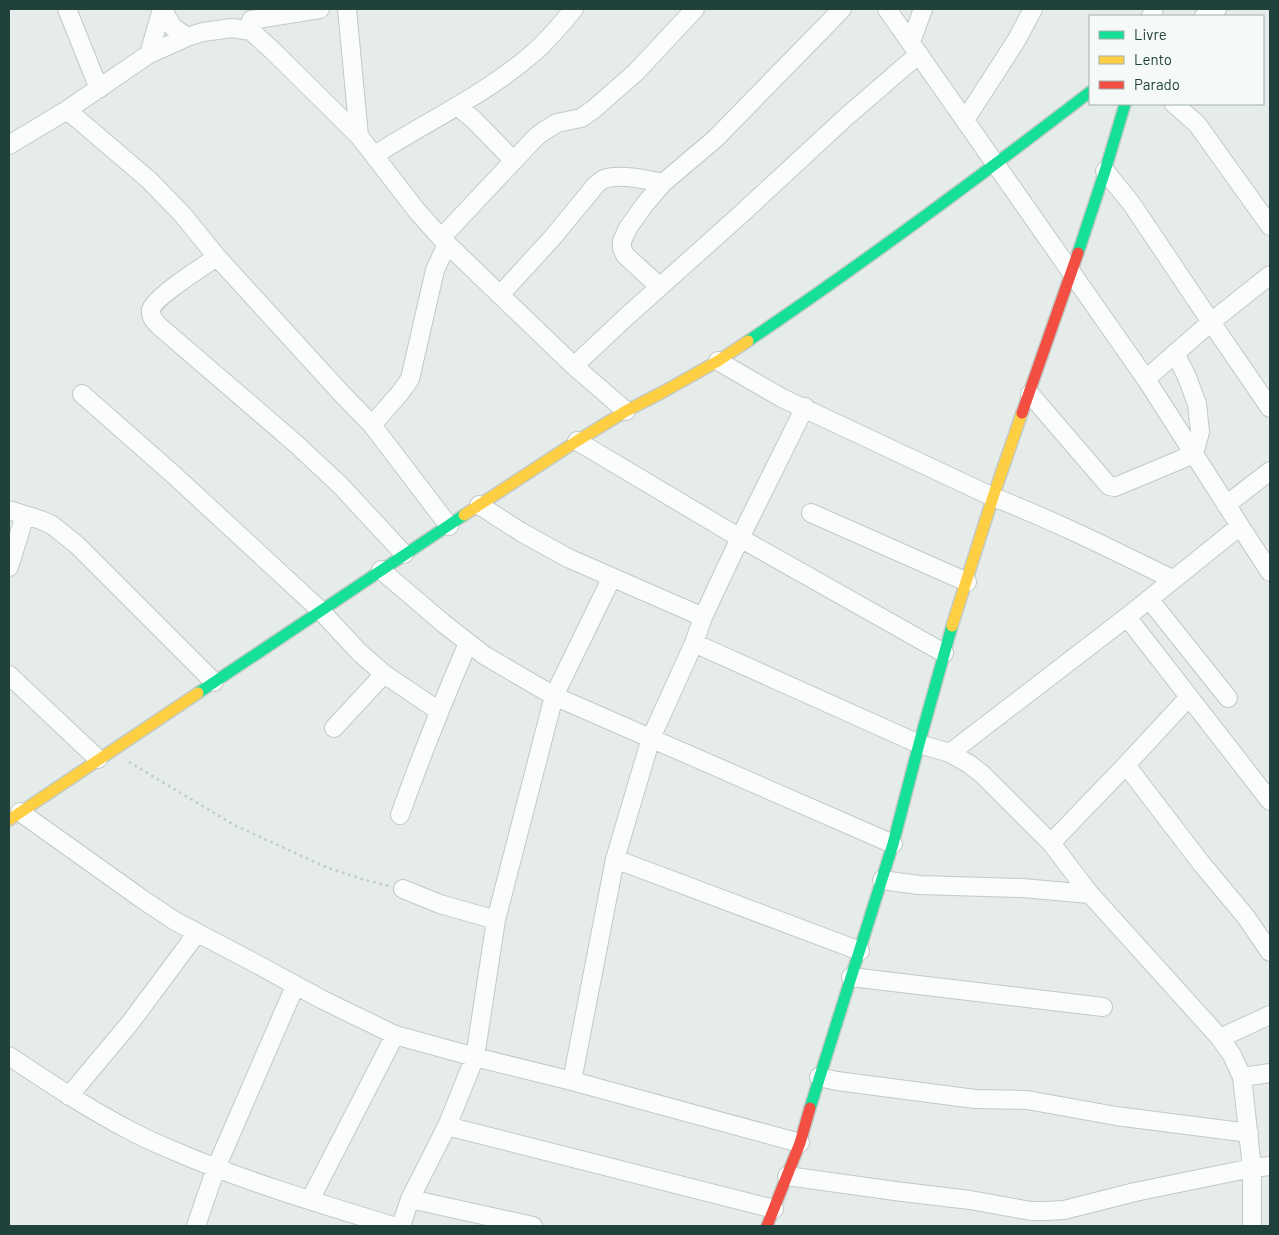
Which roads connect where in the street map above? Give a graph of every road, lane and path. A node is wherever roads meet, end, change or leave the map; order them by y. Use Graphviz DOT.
graph roads {
  1 [pos="67,9"];
  2 [pos="320,9"];
  3 [pos="347,9"];
  4 [pos="574,9"];
  5 [pos="694,9"];
  6 [pos="842,9"];
  7 [pos="887,9"];
  8 [pos="923,9"];
  9 [pos="1033,9"];
  10 [pos="250,20"];
  11 [pos="187,37"];
  12 [pos="915,48"];
  13 [pos="148,54"];
  14 [pos="99,89"];
  15 [pos="1089,93"];
  16 [pos="1124,105"];
  17 [pos="1175,105"];
  18 [pos="458,106"];
  19 [pos="67,110"];
  20 [pos="965,120"];
  21 [pos="359,136"];
  22 [pos="9,145"];
  23 [pos="375,155"];
  24 [pos="513,160"];
  25 [pos="996,164"];
  26 [pos="1105,171"];
  27 [pos="664,183"];
  28 [pos="428,223"];
  29 [pos="1270,226"];
  30 [pos="444,241"];
  31 [pos="217,256"];
  32 [pos="435,270"];
  33 [pos="1072,272"];
  34 [pos="1270,275"];
  35 [pos="660,286"];
  36 [pos="500,295"];
  37 [pos="1211,322"];
  38 [pos="1175,353"];
  39 [pos="718,361"];
  40 [pos="574,366"];
  41 [pos="1146,379"];
  42 [pos="82,394"];
  43 [pos="1030,394"];
  44 [pos="804,407"];
  45 [pos="1270,408"];
  46 [pos="626,411"];
  47 [pos="372,425"];
  48 [pos="577,441"];
  49 [pos="1194,454"];
  50 [pos="1270,471"];
  51 [pos="993,497"];
  52 [pos="479,505"];
  53 [pos="1226,505"];
  54 [pos="17,513"];
  55 [pos="811,514"];
  56 [pos="449,526"];
  57 [pos="1240,526"];
  58 [pos="740,538"];
  59 [pos="404,554"];
  60 [pos="9,567"];
  61 [pos="381,570"];
  62 [pos="1270,572"];
  63 [pos="612,577"];
  64 [pos="1172,579"];
  65 [pos="967,582"];
  66 [pos="1148,599"];
  67 [pos="320,610"];
  68 [pos="703,617"];
  69 [pos="1126,617"];
  70 [pos="1172,628"];
  71 [pos="468,643"];
  72 [pos="694,643"];
  73 [pos="1149,646"];
  74 [pos="944,653"];
  75 [pos="384,674"];
  76 [pos="9,675"];
  77 [pos="214,682"];
  78 [pos="554,696"];
  79 [pos="1189,697"];
  80 [pos="1228,698"];
  81 [pos="439,711"];
  82 [pos="334,728"];
  83 [pos="651,738"];
  84 [pos="919,744"];
  85 [pos="950,753"];
  86 [pos="104,756"];
  87 [pos="1126,766"];
  88 [pos="1270,801"];
  89 [pos="400,814"];
  90 [pos="14,816"];
  91 [pos="1051,843"];
  92 [pos="893,844"];
  93 [pos="615,860"];
  94 [pos="882,880"];
  95 [pos="403,889"];
  96 [pos="1090,894"];
  97 [pos="496,920"];
  98 [pos="197,933"];
  99 [pos="860,951"];
  100 [pos="1270,952"];
  101 [pos="851,977"];
  102 [pos="295,986"];
  103 [pos="1103,1007"];
  104 [pos="1270,1015"];
  105 [pos="395,1035"];
  106 [pos="1220,1038"];
  107 [pos="9,1056"];
  108 [pos="475,1057"];
  109 [pos="1270,1073"];
  110 [pos="819,1077"];
  111 [pos="1242,1077"];
  112 [pos="572,1081"];
  113 [pos="69,1096"];
  114 [pos="446,1126"];
  115 [pos="1249,1133"];
  116 [pos="800,1143"];
  117 [pos="1270,1166"];
  118 [pos="216,1168"];
  119 [pos="1252,1168"];
  120 [pos="787,1176"];
  121 [pos="410,1199"];
  122 [pos="310,1200"];
  123 [pos="774,1209"];
  124 [pos="196,1226"];
  125 [pos="393,1226"];
  126 [pos="401,1226"];
  127 [pos="533,1226"];
  128 [pos="767,1226"];
  129 [pos="1252,1226"];
  1 -- 14 [label="street"];
  2 -- 10 [label="street"];
  3 -- 21 [label="street"];
  4 -- 18 [label="street"];
  5 -- 24 [label="street"];
  6 -- 27 [label="street"];
  7 -- 12 [label="street"];
  8 -- 12 [label="street"];
  9 -- 20 [label="street"];
  10 -- 11 [label="street"];
  10 -- 21 [label="street"];
  11 -- 13 [label="street"];
  11 -- 13 [label="street"];
  12 -- 20 [label="street"];
  12 -- 35 [label="street"];
  13 -- 14 [label="street"];
  14 -- 19 [label="street"];
  15 -- 25 [label="street"];
  16 -- 26 [label="street"];
  17 -- 29 [label="street"];
  18 -- 23 [label="street"];
  18 -- 24 [label="street"];
  19 -- 22 [label="street"];
  19 -- 31 [label="street"];
  20 -- 25 [label="street"];
  21 -- 23 [label="street"];
  23 -- 28 [label="street"];
  24 -- 30 [label="street"];
  25 -- 33 [label="street"];
  25 -- 39 [label="street"];
  26 -- 33 [label="street"];
  26 -- 37 [label="street"];
  27 -- 35 [label="street"];
  27 -- 36 [label="street"];
  28 -- 30 [label="street"];
  28 -- 32 [label="street"];
  30 -- 32 [label="street"];
  30 -- 36 [label="street"];
  31 -- 47 [label="street"];
  31 -- 59 [label="street"];
  32 -- 47 [label="street"];
  33 -- 41 [label="street"];
  33 -- 43 [label="street"];
  34 -- 37 [label="street"];
  35 -- 40 [label="street"];
  36 -- 40 [label="street"];
  37 -- 38 [label="street"];
  37 -- 45 [label="street"];
  38 -- 41 [label="street"];
  38 -- 49 [label="street"];
  39 -- 44 [label="street"];
  39 -- 46 [label="street"];
  40 -- 46 [label="street"];
  41 -- 49 [label="street"];
  42 -- 67 [label="street"];
  43 -- 49 [label="street"];
  43 -- 51 [label="street"];
  44 -- 51 [label="street"];
  44 -- 58 [label="street"];
  46 -- 48 [label="street"];
  47 -- 56 [label="street"];
  48 -- 52 [label="street"];
  48 -- 58 [label="street"];
  49 -- 53 [label="street"];
  50 -- 53 [label="street"];
  51 -- 64 [label="street"];
  51 -- 65 [label="street"];
  52 -- 56 [label="street"];
  52 -- 63 [label="street"];
  53 -- 57 [label="street"];
  54 -- 60 [label="street"];
  54 -- 77 [label="street"];
  55 -- 65 [label="street"];
  56 -- 59 [label="street"];
  57 -- 62 [label="street"];
  57 -- 64 [label="street"];
  58 -- 68 [label="street"];
  58 -- 74 [label="street"];
  59 -- 61 [label="street"];
  61 -- 67 [label="street"];
  61 -- 71 [label="street"];
  63 -- 68 [label="street"];
  63 -- 78 [label="street"];
  64 -- 66 [label="street"];
  65 -- 74 [label="street"];
  66 -- 69 [label="street"];
  66 -- 70 [label="street"];
  67 -- 75 [label="street"];
  67 -- 77 [label="street"];
  68 -- 72 [label="street"];
  69 -- 73 [label="street"];
  69 -- 85 [label="street"];
  70 -- 73 [label="street"];
  70 -- 80 [label="street"];
  71 -- 78 [label="street"];
  71 -- 81 [label="street"];
  72 -- 83 [label="street"];
  72 -- 84 [label="street"];
  73 -- 79 [label="street"];
  74 -- 84 [label="street"];
  75 -- 81 [label="street"];
  75 -- 82 [label="street"];
  76 -- 86 [label="street"];
  77 -- 86 [label="street"];
  78 -- 83 [label="street"];
  78 -- 97 [label="street"];
  79 -- 87 [label="street"];
  79 -- 88 [label="street"];
  81 -- 89 [label="street"];
  83 -- 92 [label="street"];
  83 -- 93 [label="street"];
  84 -- 85 [label="street"];
  84 -- 92 [label="street"];
  85 -- 91 [label="street"];
  86 -- 90 [label="street"];
  86 -- 95 [label="path"];
  87 -- 91 [label="street"];
  87 -- 100 [label="street"];
  90 -- 98 [label="street"];
  91 -- 96 [label="street"];
  92 -- 94 [label="street"];
  93 -- 99 [label="street"];
  93 -- 112 [label="street"];
  94 -- 96 [label="street"];
  94 -- 99 [label="street"];
  95 -- 97 [label="street"];
  96 -- 106 [label="street"];
  97 -- 108 [label="street"];
  98 -- 102 [label="street"];
  98 -- 113 [label="street"];
  99 -- 101 [label="street"];
  101 -- 103 [label="street"];
  101 -- 110 [label="street"];
  102 -- 105 [label="street"];
  102 -- 118 [label="street"];
  104 -- 106 [label="street"];
  105 -- 108 [label="street"];
  105 -- 122 [label="street"];
  106 -- 111 [label="street"];
  107 -- 113 [label="street"];
  108 -- 112 [label="street"];
  108 -- 114 [label="street"];
  109 -- 111 [label="street"];
  110 -- 115 [label="street"];
  110 -- 116 [label="street"];
  111 -- 115 [label="street"];
  112 -- 116 [label="street"];
  113 -- 118 [label="street"];
  114 -- 121 [label="street"];
  114 -- 123 [label="street"];
  115 -- 119 [label="street"];
  116 -- 120 [label="street"];
  117 -- 119 [label="street"];
  118 -- 122 [label="street"];
  118 -- 124 [label="street"];
  119 -- 120 [label="street"];
  119 -- 129 [label="street"];
  120 -- 123 [label="street"];
  121 -- 126 [label="street"];
  121 -- 127 [label="street"];
  122 -- 125 [label="street"];
  123 -- 128 [label="street"];
}
